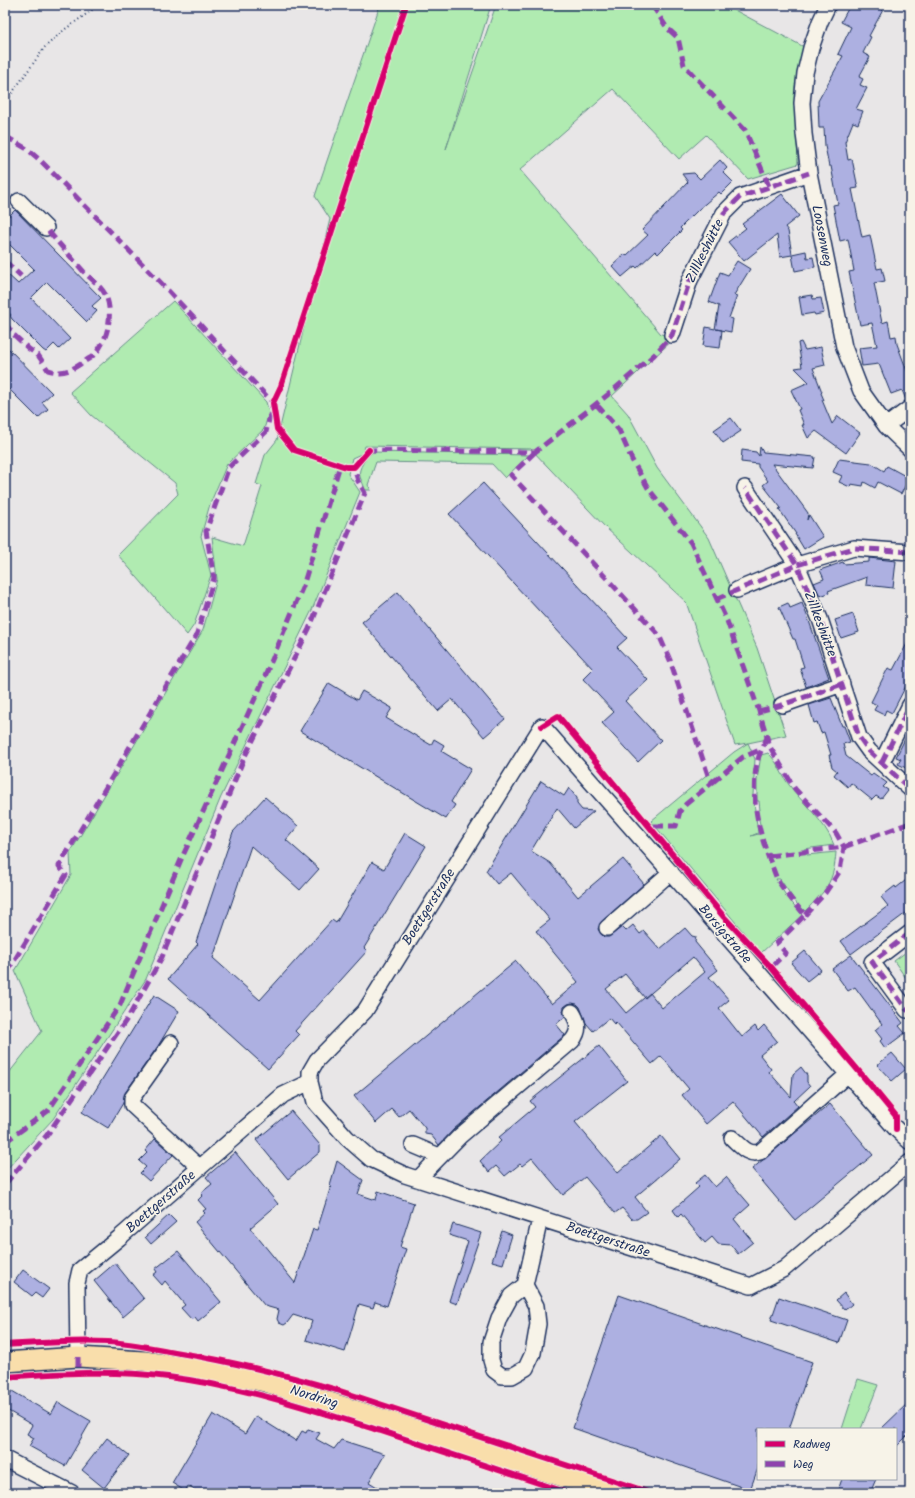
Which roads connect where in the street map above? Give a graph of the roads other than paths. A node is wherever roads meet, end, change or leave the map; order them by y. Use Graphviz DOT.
graph roads {
  1 [pos="828,5"];
  2 [pos="809,173"];
  3 [pos="19,201"];
  4 [pos="46,228"];
  5 [pos="672,335"];
  6 [pos="910,408"];
  7 [pos="886,426"];
  8 [pos="910,448"];
  9 [pos="745,488"];
  10 [pos="910,552"];
  11 [pos="797,565"];
  12 [pos="737,590"];
  13 [pos="842,684"];
  14 [pos="782,705"];
  15 [pos="910,705"];
  16 [pos="542,726"];
  17 [pos="882,762"];
  18 [pos="906,786"];
  19 [pos="671,872"];
  20 [pos="607,928"];
  21 [pos="910,933"];
  22 [pos="910,1008"];
  23 [pos="572,1012"];
  24 [pos="171,1043"];
  25 [pos="848,1074"];
  26 [pos="310,1082"];
  27 [pos="732,1138"];
  28 [pos="910,1142"];
  29 [pos="413,1145"];
  30 [pos="439,1156"];
  31 [pos="910,1162"];
  32 [pos="200,1168"];
  33 [pos="418,1179"];
  34 [pos="540,1219"];
  35 [pos="525,1285"];
  36 [pos="78,1356"];
  37 [pos="5,1362"];
  38 [pos="5,1458"];
  39 [pos="72,1493"];
  40 [pos="613,1493"];
  1 -- 2 [label="street, Loosenweg"];
  2 -- 5 [label="street, Zillkeshütte"];
  2 -- 7 [label="street, Loosenweg"];
  3 -- 4 [label="street"];
  6 -- 7 [label="street"];
  7 -- 8 [label="street, Loosenweg"];
  9 -- 11 [label="street, Zillkeshütte"];
  10 -- 11 [label="street"];
  11 -- 12 [label="street"];
  11 -- 13 [label="street, Zillkeshütte"];
  13 -- 14 [label="street"];
  13 -- 17 [label="street, Zillkeshütte"];
  15 -- 17 [label="street"];
  16 -- 19 [label="street, Borsigstraße"];
  16 -- 26 [label="street, Boettgerstraße"];
  17 -- 18 [label="street, Zillkeshütte"];
  19 -- 20 [label="street"];
  19 -- 25 [label="street, Borsigstraße"];
  21 -- 22 [label="street"];
  23 -- 30 [label="street"];
  24 -- 32 [label="street"];
  25 -- 27 [label="street"];
  25 -- 28 [label="street, Borsigstraße"];
  26 -- 32 [label="street, Boettgerstraße"];
  26 -- 33 [label="street, Boettgerstraße"];
  29 -- 30 [label="street"];
  30 -- 33 [label="street"];
  31 -- 34 [label="street, Boettgerstraße"];
  32 -- 36 [label="street, Boettgerstraße"];
  33 -- 34 [label="street, Boettgerstraße"];
  34 -- 35 [label="street"];
  35 -- 35 [label="street"];
  36 -- 37 [label="main road, Nordring"];
  36 -- 40 [label="main road, Nordring"];
  38 -- 39 [label="street"];
}
